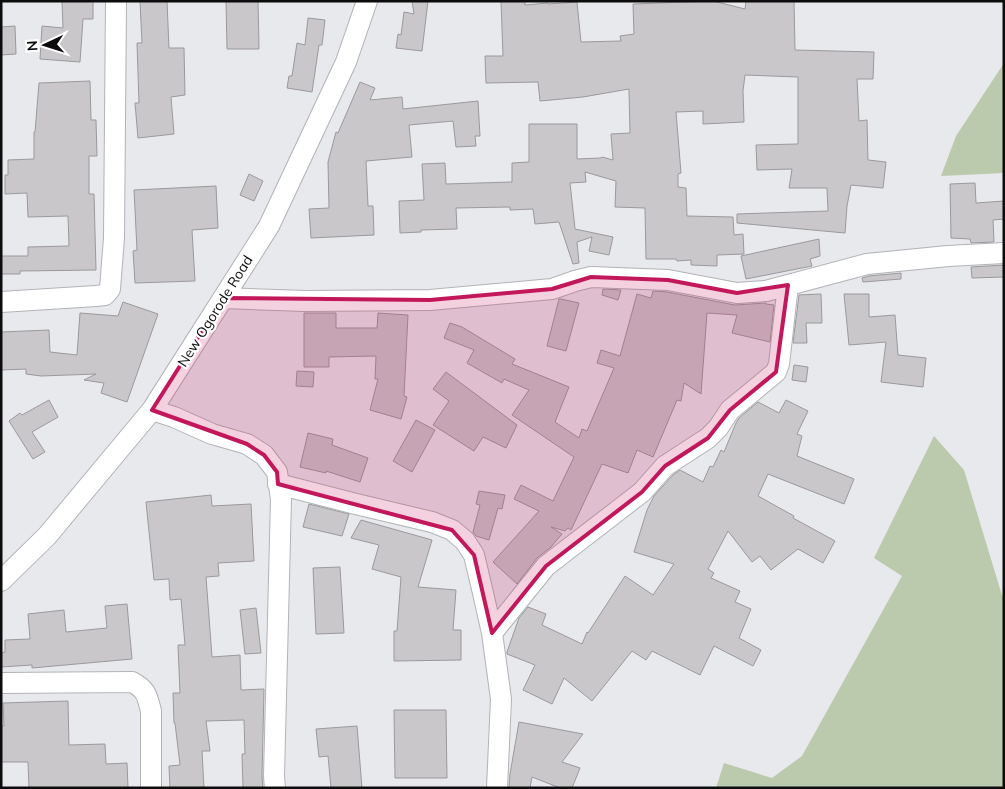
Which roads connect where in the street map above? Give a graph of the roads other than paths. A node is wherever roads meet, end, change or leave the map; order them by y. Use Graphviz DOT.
graph roads {
  1 [pos="116,1"];
  2 [pos="367,1"];
  3 [pos="1004,253"];
  4 [pos="788,286"];
  5 [pos="223,298"];
  6 [pos="1,302"];
  7 [pos="152,410"];
  8 [pos="278,484"];
  9 [pos="1,581"];
  10 [pos="492,633"];
  11 [pos="1,683"];
  12 [pos="151,788"];
  13 [pos="275,788"];
  14 [pos="497,788"];
  1 -- 6 [label="street"];
  2 -- 5 [label="street, New Ogorode Road"];
  3 -- 4 [label="street"];
  4 -- 5 [label="street"];
  4 -- 10 [label="street"];
  5 -- 7 [label="street, New Ogorode Road"];
  7 -- 8 [label="street"];
  7 -- 9 [label="street, New Ogorode Road"];
  8 -- 10 [label="street"];
  8 -- 13 [label="street"];
  10 -- 14 [label="street"];
  11 -- 12 [label="street"];
}
